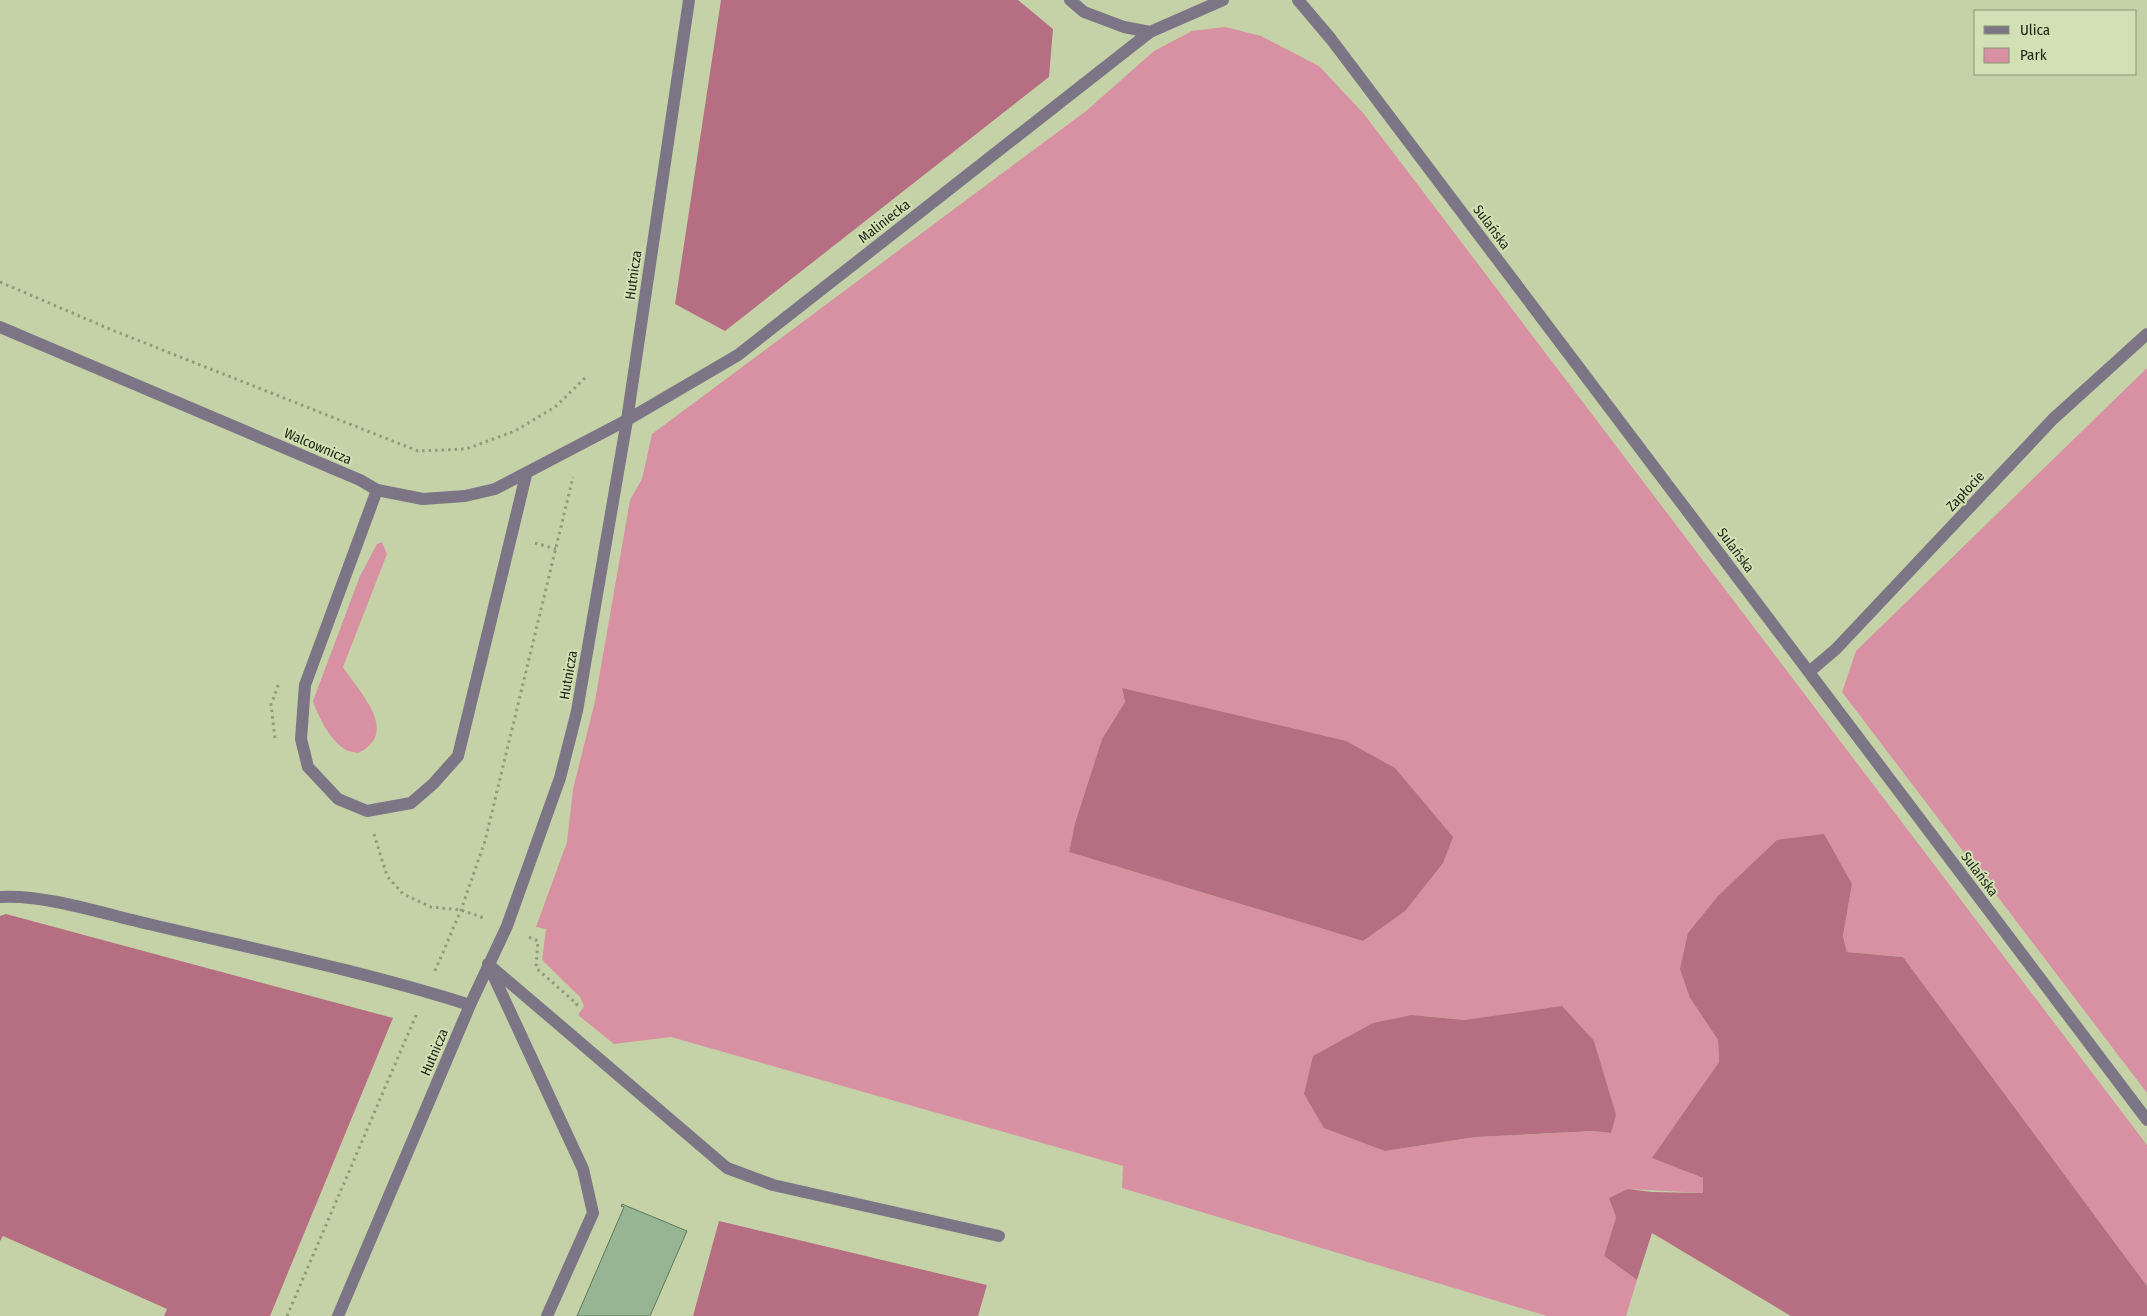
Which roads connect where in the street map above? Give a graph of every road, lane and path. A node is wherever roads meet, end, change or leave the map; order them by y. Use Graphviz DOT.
graph roads {
  1 [pos="689,0"];
  2 [pos="1070,0"];
  3 [pos="1223,0"];
  4 [pos="1298,0"];
  5 [pos="1150,32"];
  6 [pos="0,282"];
  7 [pos="0,327"];
  8 [pos="2147,334"];
  9 [pos="585,378"];
  10 [pos="627,420"];
  11 [pos="580,445"];
  12 [pos="526,475"];
  13 [pos="377,490"];
  14 [pos="1809,672"];
  15 [pos="367,811"];
  16 [pos="0,897"];
  17 [pos="461,910"];
  18 [pos="488,964"];
  19 [pos="426,991"];
  20 [pos="470,1005"];
  21 [pos="2147,1120"];
  22 [pos="999,1236"];
  23 [pos="287,1316"];
  24 [pos="338,1316"];
  25 [pos="547,1316"];
  1 -- 10 [label="street, Hutnicza"];
  2 -- 5 [label="street"];
  3 -- 5 [label="street, Maliniecka"];
  4 -- 14 [label="street, Sulańska"];
  5 -- 10 [label="street, Maliniecka"];
  6 -- 9 [label="path"];
  7 -- 13 [label="street, Walcownicza"];
  8 -- 14 [label="street, Zapłocie"];
  10 -- 11 [label="street, Walcownicza"];
  10 -- 18 [label="street, Hutnicza"];
  11 -- 12 [label="street, Walcownicza"];
  11 -- 17 [label="path"];
  12 -- 13 [label="street, Walcownicza"];
  12 -- 15 [label="street"];
  13 -- 15 [label="street"];
  14 -- 21 [label="street, Sulańska"];
  15 -- 17 [label="path"];
  16 -- 19 [label="street"];
  17 -- 19 [label="path"];
  18 -- 20 [label="street, Hutnicza"];
  18 -- 22 [label="street"];
  18 -- 25 [label="street"];
  19 -- 20 [label="street"];
  19 -- 23 [label="path"];
  20 -- 24 [label="street, Hutnicza"];
}
